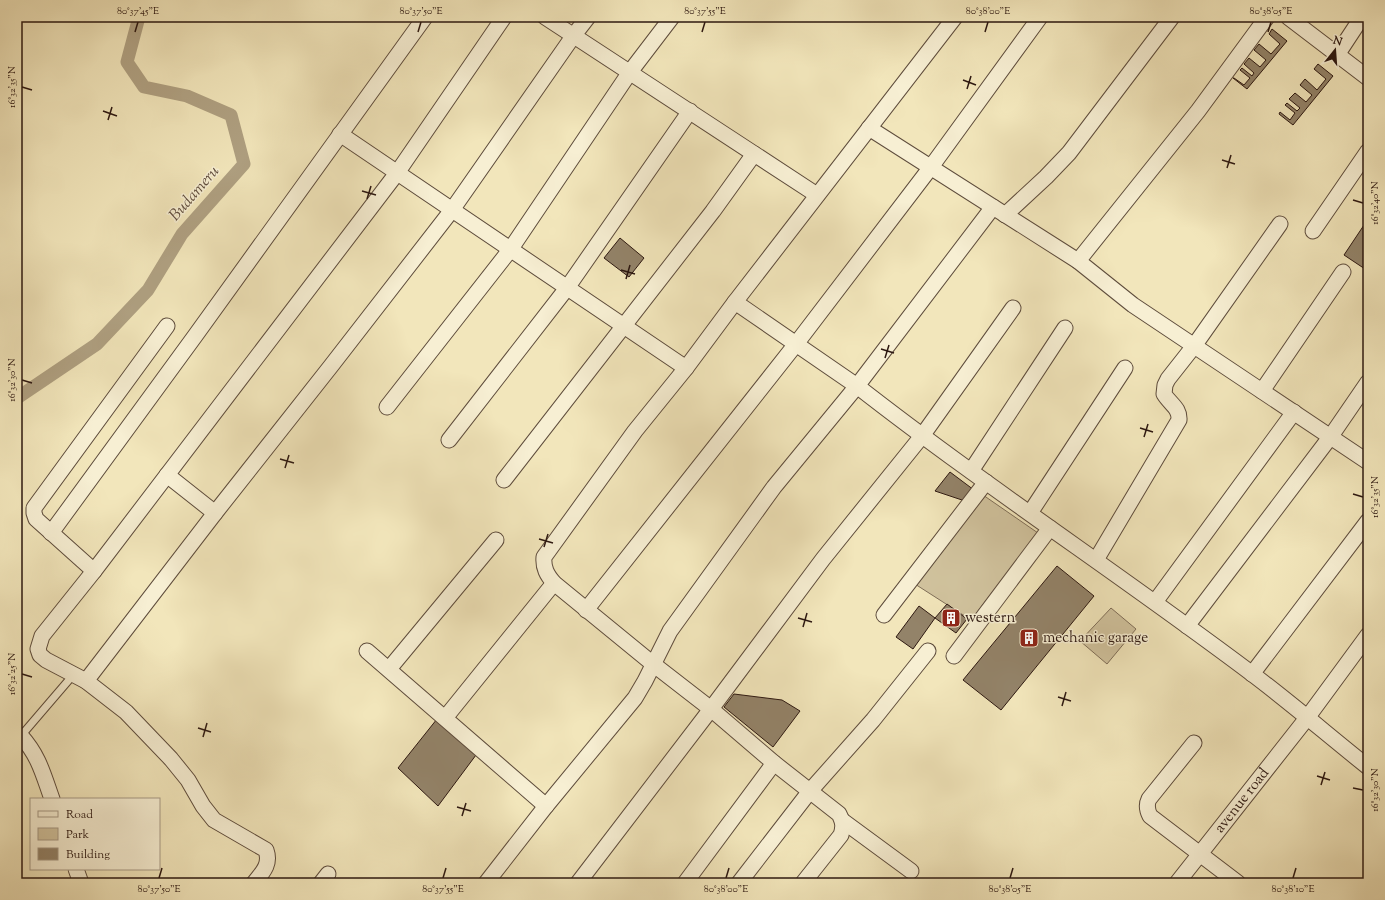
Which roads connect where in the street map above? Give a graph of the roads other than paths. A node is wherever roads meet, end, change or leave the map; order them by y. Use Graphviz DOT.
graph roads {
  1 [pos="425,17"];
  2 [pos="504,17"];
  3 [pos="545,17"];
  4 [pos="588,17"];
  5 [pos="672,17"];
  6 [pos="955,17"];
  7 [pos="1040,17"];
  8 [pos="1172,17"];
  9 [pos="1267,17"];
  10 [pos="1288,17"];
  11 [pos="1362,17"];
  12 [pos="574,35"];
  13 [pos="1337,55"];
  14 [pos="630,72"];
  15 [pos="1368,78"];
  16 [pos="690,112"];
  17 [pos="869,128"];
  18 [pos="340,134"];
  19 [pos="1368,151"];
  20 [pos="754,154"];
  21 [pos="931,167"];
  22 [pos="397,173"];
  23 [pos="817,196"];
  24 [pos="452,210"];
  25 [pos="999,211"];
  26 [pos="1280,224"];
  27 [pos="1312,231"];
  28 [pos="510,250"];
  29 [pos="1078,261"];
  30 [pos="1344,272"];
  31 [pos="567,288"];
  32 [pos="735,302"];
  33 [pos="1013,308"];
  34 [pos="167,326"];
  35 [pos="624,326"];
  36 [pos="1065,328"];
  37 [pos="796,344"];
  38 [pos="1194,346"];
  39 [pos="686,368"];
  40 [pos="1125,368"];
  41 [pos="1368,382"];
  42 [pos="857,386"];
  43 [pos="1262,391"];
  44 [pos="387,407"];
  45 [pos="1294,412"];
  46 [pos="922,436"];
  47 [pos="1331,436"];
  48 [pos="449,440"];
  49 [pos="1368,462"];
  50 [pos="971,471"];
  51 [pos="167,475"];
  52 [pos="504,480"];
  53 [pos="986,482"];
  54 [pos="215,513"];
  55 [pos="1030,513"];
  56 [pos="1368,521"];
  57 [pos="1050,528"];
  58 [pos="51,533"];
  59 [pos="496,540"];
  60 [pos="1096,560"];
  61 [pos="94,571"];
  62 [pos="554,583"];
  63 [pos="1155,602"];
  64 [pos="586,610"];
  65 [pos="884,616"];
  66 [pos="1187,626"];
  67 [pos="1368,635"];
  68 [pos="367,650"];
  69 [pos="928,651"];
  70 [pos="954,656"];
  71 [pos="653,664"];
  72 [pos="389,669"];
  73 [pos="1252,674"];
  74 [pos="80,678"];
  75 [pos="711,709"];
  76 [pos="445,718"];
  77 [pos="1307,718"];
  78 [pos="19,738"];
  79 [pos="1194,743"];
  80 [pos="774,763"];
  81 [pos="1368,767"];
  82 [pos="810,791"];
  83 [pos="52,798"];
  84 [pos="546,806"];
  85 [pos="843,821"];
  86 [pos="1201,854"];
  87 [pos="76,870"];
  88 [pos="911,871"];
  89 [pos="81,883"];
  90 [pos="254,883"];
  91 [pos="486,883"];
  92 [pos="578,883"];
  93 [pos="685,883"];
  94 [pos="739,883"];
  95 [pos="803,883"];
  96 [pos="1177,883"];
  97 [pos="1238,883"];
  1 -- 18 [label="street"];
  2 -- 22 [label="street"];
  3 -- 12 [label="street"];
  4 -- 12 [label="street"];
  5 -- 14 [label="street"];
  6 -- 17 [label="street"];
  7 -- 21 [label="street"];
  8 -- 25 [label="street"];
  9 -- 29 [label="street"];
  10 -- 13 [label="street"];
  11 -- 13 [label="street"];
  12 -- 14 [label="street"];
  12 -- 24 [label="street"];
  13 -- 15 [label="street"];
  14 -- 16 [label="street"];
  14 -- 28 [label="street"];
  16 -- 20 [label="street"];
  16 -- 31 [label="street"];
  17 -- 21 [label="street"];
  17 -- 23 [label="street"];
  18 -- 22 [label="street"];
  18 -- 58 [label="street"];
  19 -- 27 [label="street"];
  20 -- 23 [label="street"];
  20 -- 35 [label="street"];
  21 -- 25 [label="street"];
  21 -- 37 [label="street"];
  22 -- 24 [label="street"];
  22 -- 51 [label="street"];
  23 -- 32 [label="street"];
  24 -- 28 [label="street"];
  24 -- 54 [label="street"];
  25 -- 29 [label="street"];
  25 -- 42 [label="street"];
  26 -- 38 [label="street"];
  28 -- 31 [label="street"];
  28 -- 44 [label="street"];
  29 -- 38 [label="street"];
  30 -- 43 [label="street"];
  31 -- 35 [label="street"];
  31 -- 48 [label="street"];
  32 -- 37 [label="street"];
  32 -- 39 [label="street"];
  33 -- 46 [label="street"];
  34 -- 58 [label="street"];
  35 -- 39 [label="street"];
  35 -- 52 [label="street"];
  36 -- 50 [label="street"];
  37 -- 42 [label="street"];
  37 -- 64 [label="street"];
  38 -- 43 [label="street"];
  38 -- 60 [label="street"];
  39 -- 62 [label="street"];
  40 -- 55 [label="street"];
  41 -- 47 [label="street"];
  42 -- 46 [label="street"];
  42 -- 71 [label="street"];
  43 -- 45 [label="street"];
  45 -- 47 [label="street"];
  45 -- 63 [label="street"];
  46 -- 50 [label="street"];
  46 -- 75 [label="street"];
  47 -- 49 [label="street"];
  47 -- 66 [label="street"];
  50 -- 53 [label="street"];
  51 -- 54 [label="street"];
  51 -- 61 [label="street"];
  53 -- 55 [label="street"];
  53 -- 65 [label="street"];
  54 -- 74 [label="street"];
  55 -- 57 [label="street"];
  56 -- 73 [label="street"];
  57 -- 60 [label="street"];
  57 -- 70 [label="street"];
  58 -- 61 [label="street"];
  59 -- 72 [label="street"];
  60 -- 63 [label="street"];
  61 -- 74 [label="street"];
  62 -- 64 [label="street"];
  62 -- 76 [label="street"];
  63 -- 66 [label="street"];
  64 -- 71 [label="street"];
  66 -- 73 [label="street"];
  67 -- 77 [label="street, avenue road"];
  68 -- 72 [label="street"];
  69 -- 82 [label="street"];
  71 -- 75 [label="street"];
  71 -- 84 [label="street"];
  72 -- 76 [label="street"];
  73 -- 77 [label="street"];
  74 -- 78 [label="lane"];
  74 -- 90 [label="street"];
  75 -- 80 [label="street"];
  75 -- 92 [label="street"];
  76 -- 84 [label="street"];
  77 -- 81 [label="street"];
  77 -- 86 [label="street, avenue road"];
  78 -- 83 [label="street"];
  79 -- 86 [label="street"];
  80 -- 82 [label="street"];
  80 -- 93 [label="street"];
  82 -- 85 [label="street"];
  82 -- 94 [label="street"];
  84 -- 91 [label="street"];
  85 -- 88 [label="street"];
  85 -- 95 [label="street"];
  86 -- 96 [label="street, avenue road"];
  86 -- 97 [label="street"];
  87 -- 89 [label="street"];
}
